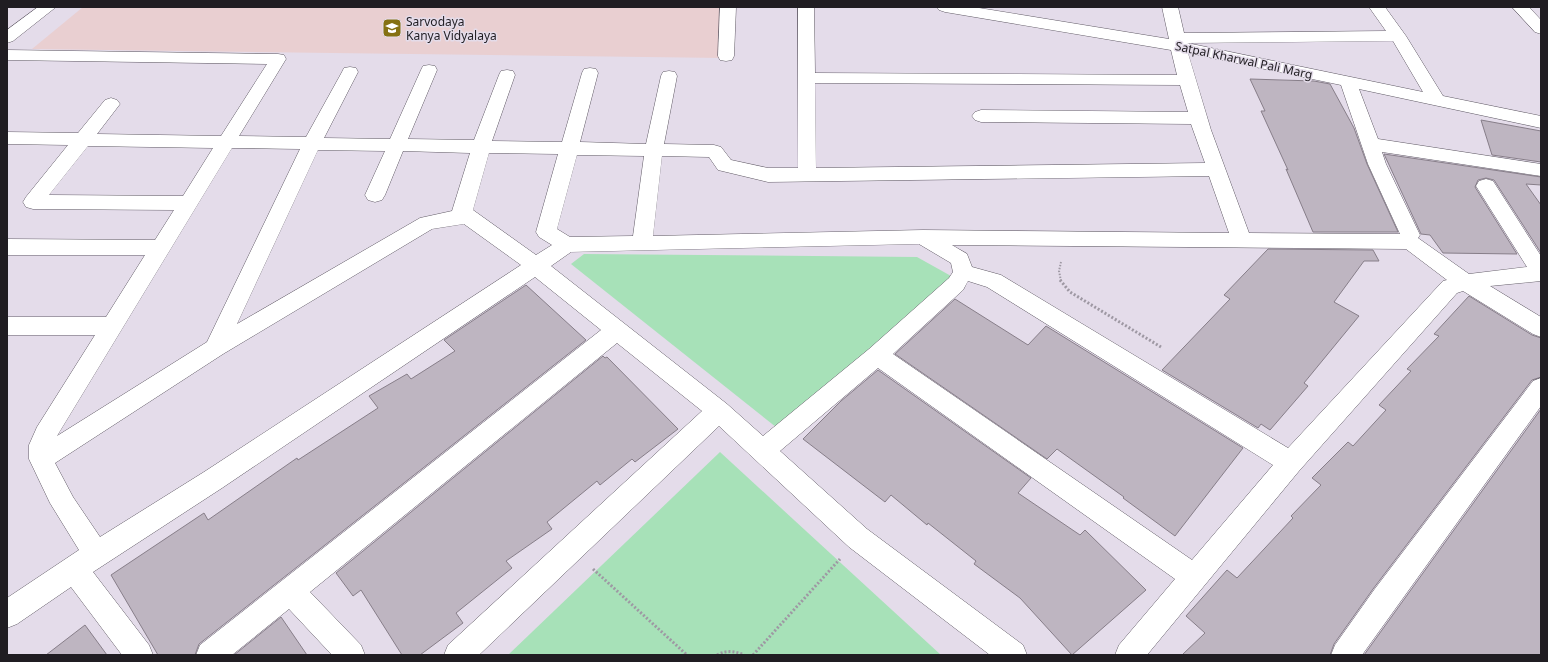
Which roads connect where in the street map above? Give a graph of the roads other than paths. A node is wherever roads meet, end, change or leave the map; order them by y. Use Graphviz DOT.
graph roads {
  1 [pos="48,7"];
  2 [pos="728,7"];
  3 [pos="806,7"];
  4 [pos="945,7"];
  5 [pos="1170,7"];
  6 [pos="1377,7"];
  7 [pos="1520,7"];
  8 [pos="1541,29"];
  9 [pos="1398,36"];
  10 [pos="7,38"];
  11 [pos="1178,42"];
  12 [pos="7,55"];
  13 [pos="726,56"];
  14 [pos="429,70"];
  15 [pos="350,72"];
  16 [pos="590,73"];
  17 [pos="507,75"];
  18 [pos="669,76"];
  19 [pos="807,78"];
  20 [pos="1188,80"];
  21 [pos="1348,82"];
  22 [pos="1437,100"];
  23 [pos="111,104"];
  24 [pos="981,116"];
  25 [pos="1198,118"];
  26 [pos="1541,122"];
  27 [pos="7,138"];
  28 [pos="82,140"];
  29 [pos="227,143"];
  30 [pos="1371,144"];
  31 [pos="311,145"];
  32 [pos="396,146"];
  33 [pos="481,147"];
  34 [pos="569,149"];
  35 [pos="654,150"];
  36 [pos="1534,168"];
  37 [pos="1216,169"];
  38 [pos="807,175"];
  39 [pos="1486,186"];
  40 [pos="1541,187"];
  41 [pos="375,195"];
  42 [pos="189,203"];
  43 [pos="467,216"];
  44 [pos="923,237"];
  45 [pos="1242,240"];
  46 [pos="1407,240"];
  47 [pos="642,244"];
  48 [pos="567,245"];
  49 [pos="7,247"];
  50 [pos="161,248"];
  51 [pos="535,266"];
  52 [pos="963,272"];
  53 [pos="1541,273"];
  54 [pos="1464,281"];
  55 [pos="7,326"];
  56 [pos="112,326"];
  57 [pos="1541,328"];
  58 [pos="617,330"];
  59 [pos="215,348"];
  60 [pos="877,355"];
  61 [pos="1541,388"];
  62 [pos="719,411"];
  63 [pos="762,451"];
  64 [pos="41,459"];
  65 [pos="1290,463"];
  66 [pos="96,554"];
  67 [pos="74,569"];
  68 [pos="1194,576"];
  69 [pos="290,591"];
  70 [pos="7,614"];
  71 [pos="139,655"];
  72 [pos="210,655"];
  73 [pos="351,655"];
  74 [pos="458,655"];
  75 [pos="1013,655"];
  76 [pos="1129,655"];
  77 [pos="1345,655"];
  1 -- 10 [label="street"];
  2 -- 13 [label="street"];
  3 -- 19 [label="street"];
  4 -- 11 [label="street, Satpal Kharwal Pali Marg"];
  5 -- 11 [label="street"];
  6 -- 9 [label="street"];
  7 -- 8 [label="street"];
  9 -- 11 [label="street"];
  9 -- 22 [label="street"];
  11 -- 20 [label="street"];
  11 -- 21 [label="street, Satpal Kharwal Pali Marg"];
  12 -- 29 [label="street"];
  14 -- 32 [label="street"];
  15 -- 31 [label="street"];
  16 -- 34 [label="street"];
  17 -- 33 [label="street"];
  18 -- 35 [label="street"];
  19 -- 20 [label="street"];
  19 -- 38 [label="street"];
  20 -- 25 [label="street"];
  21 -- 22 [label="street, Satpal Kharwal Pali Marg"];
  21 -- 30 [label="street"];
  22 -- 26 [label="street, Satpal Kharwal Pali Marg"];
  23 -- 28 [label="street"];
  24 -- 25 [label="street"];
  25 -- 37 [label="street"];
  27 -- 28 [label="street"];
  28 -- 29 [label="street"];
  28 -- 42 [label="street"];
  29 -- 31 [label="street"];
  29 -- 42 [label="street"];
  30 -- 36 [label="street"];
  30 -- 46 [label="street"];
  31 -- 32 [label="street"];
  31 -- 59 [label="street"];
  32 -- 33 [label="street"];
  32 -- 41 [label="street"];
  33 -- 34 [label="street"];
  33 -- 43 [label="street"];
  34 -- 35 [label="street"];
  34 -- 48 [label="street"];
  35 -- 38 [label="street"];
  35 -- 47 [label="street"];
  36 -- 40 [label="street"];
  37 -- 38 [label="street"];
  37 -- 45 [label="street"];
  39 -- 53 [label="street"];
  42 -- 50 [label="street"];
  43 -- 51 [label="street"];
  43 -- 59 [label="street"];
  44 -- 45 [label="street"];
  44 -- 47 [label="street"];
  44 -- 52 [label="street"];
  45 -- 46 [label="street"];
  46 -- 54 [label="street"];
  47 -- 48 [label="street"];
  48 -- 51 [label="street"];
  49 -- 50 [label="street"];
  50 -- 56 [label="street"];
  51 -- 58 [label="street"];
  51 -- 66 [label="street"];
  52 -- 60 [label="street"];
  52 -- 65 [label="street"];
  53 -- 54 [label="street"];
  54 -- 57 [label="street"];
  54 -- 65 [label="street"];
  55 -- 56 [label="street"];
  56 -- 64 [label="street"];
  58 -- 62 [label="street"];
  58 -- 69 [label="street"];
  59 -- 64 [label="street"];
  60 -- 63 [label="street"];
  60 -- 68 [label="street"];
  61 -- 77 [label="street"];
  62 -- 63 [label="street"];
  62 -- 74 [label="street"];
  63 -- 75 [label="street"];
  64 -- 66 [label="street"];
  65 -- 68 [label="street"];
  66 -- 67 [label="street"];
  67 -- 70 [label="street"];
  67 -- 71 [label="street"];
  68 -- 76 [label="street"];
  69 -- 72 [label="street"];
  69 -- 73 [label="street"];
}
